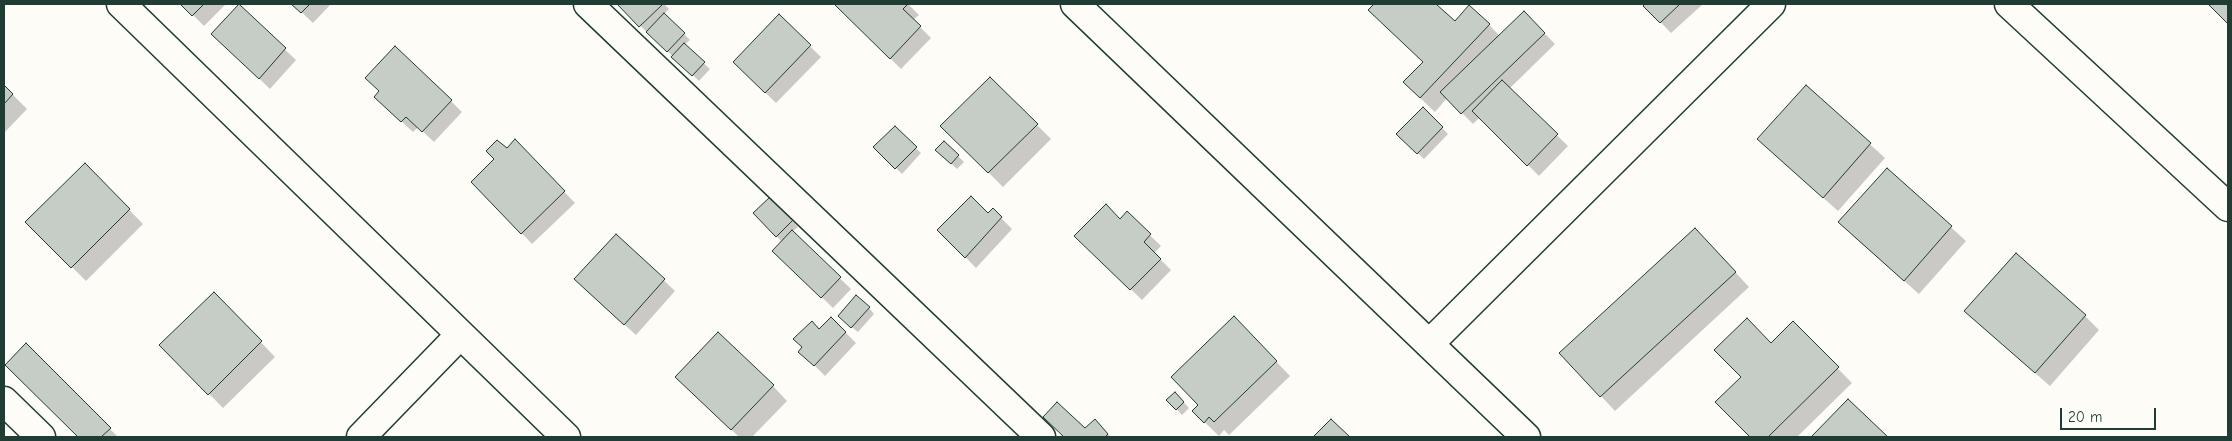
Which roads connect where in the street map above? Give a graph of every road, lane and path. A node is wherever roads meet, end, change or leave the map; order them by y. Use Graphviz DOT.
graph roads {
  1 [pos="121,4"];
  2 [pos="588,4"];
  3 [pos="1075,4"];
  4 [pos="1771,4"];
  5 [pos="2008,4"];
  6 [pos="2228,207"];
  7 [pos="460,335"];
  8 [pos="1430,344"];
  9 [pos="4,401"];
  10 [pos="41,437"];
  11 [pos="361,437"];
  12 [pos="566,437"];
  13 [pos="1041,437"];
  14 [pos="1526,437"];
  1 -- 7 [label="street"];
  2 -- 13 [label="street"];
  3 -- 8 [label="street"];
  4 -- 8 [label="street"];
  5 -- 6 [label="street"];
  7 -- 11 [label="street"];
  7 -- 12 [label="street"];
  8 -- 14 [label="street"];
  9 -- 10 [label="street"];
}
